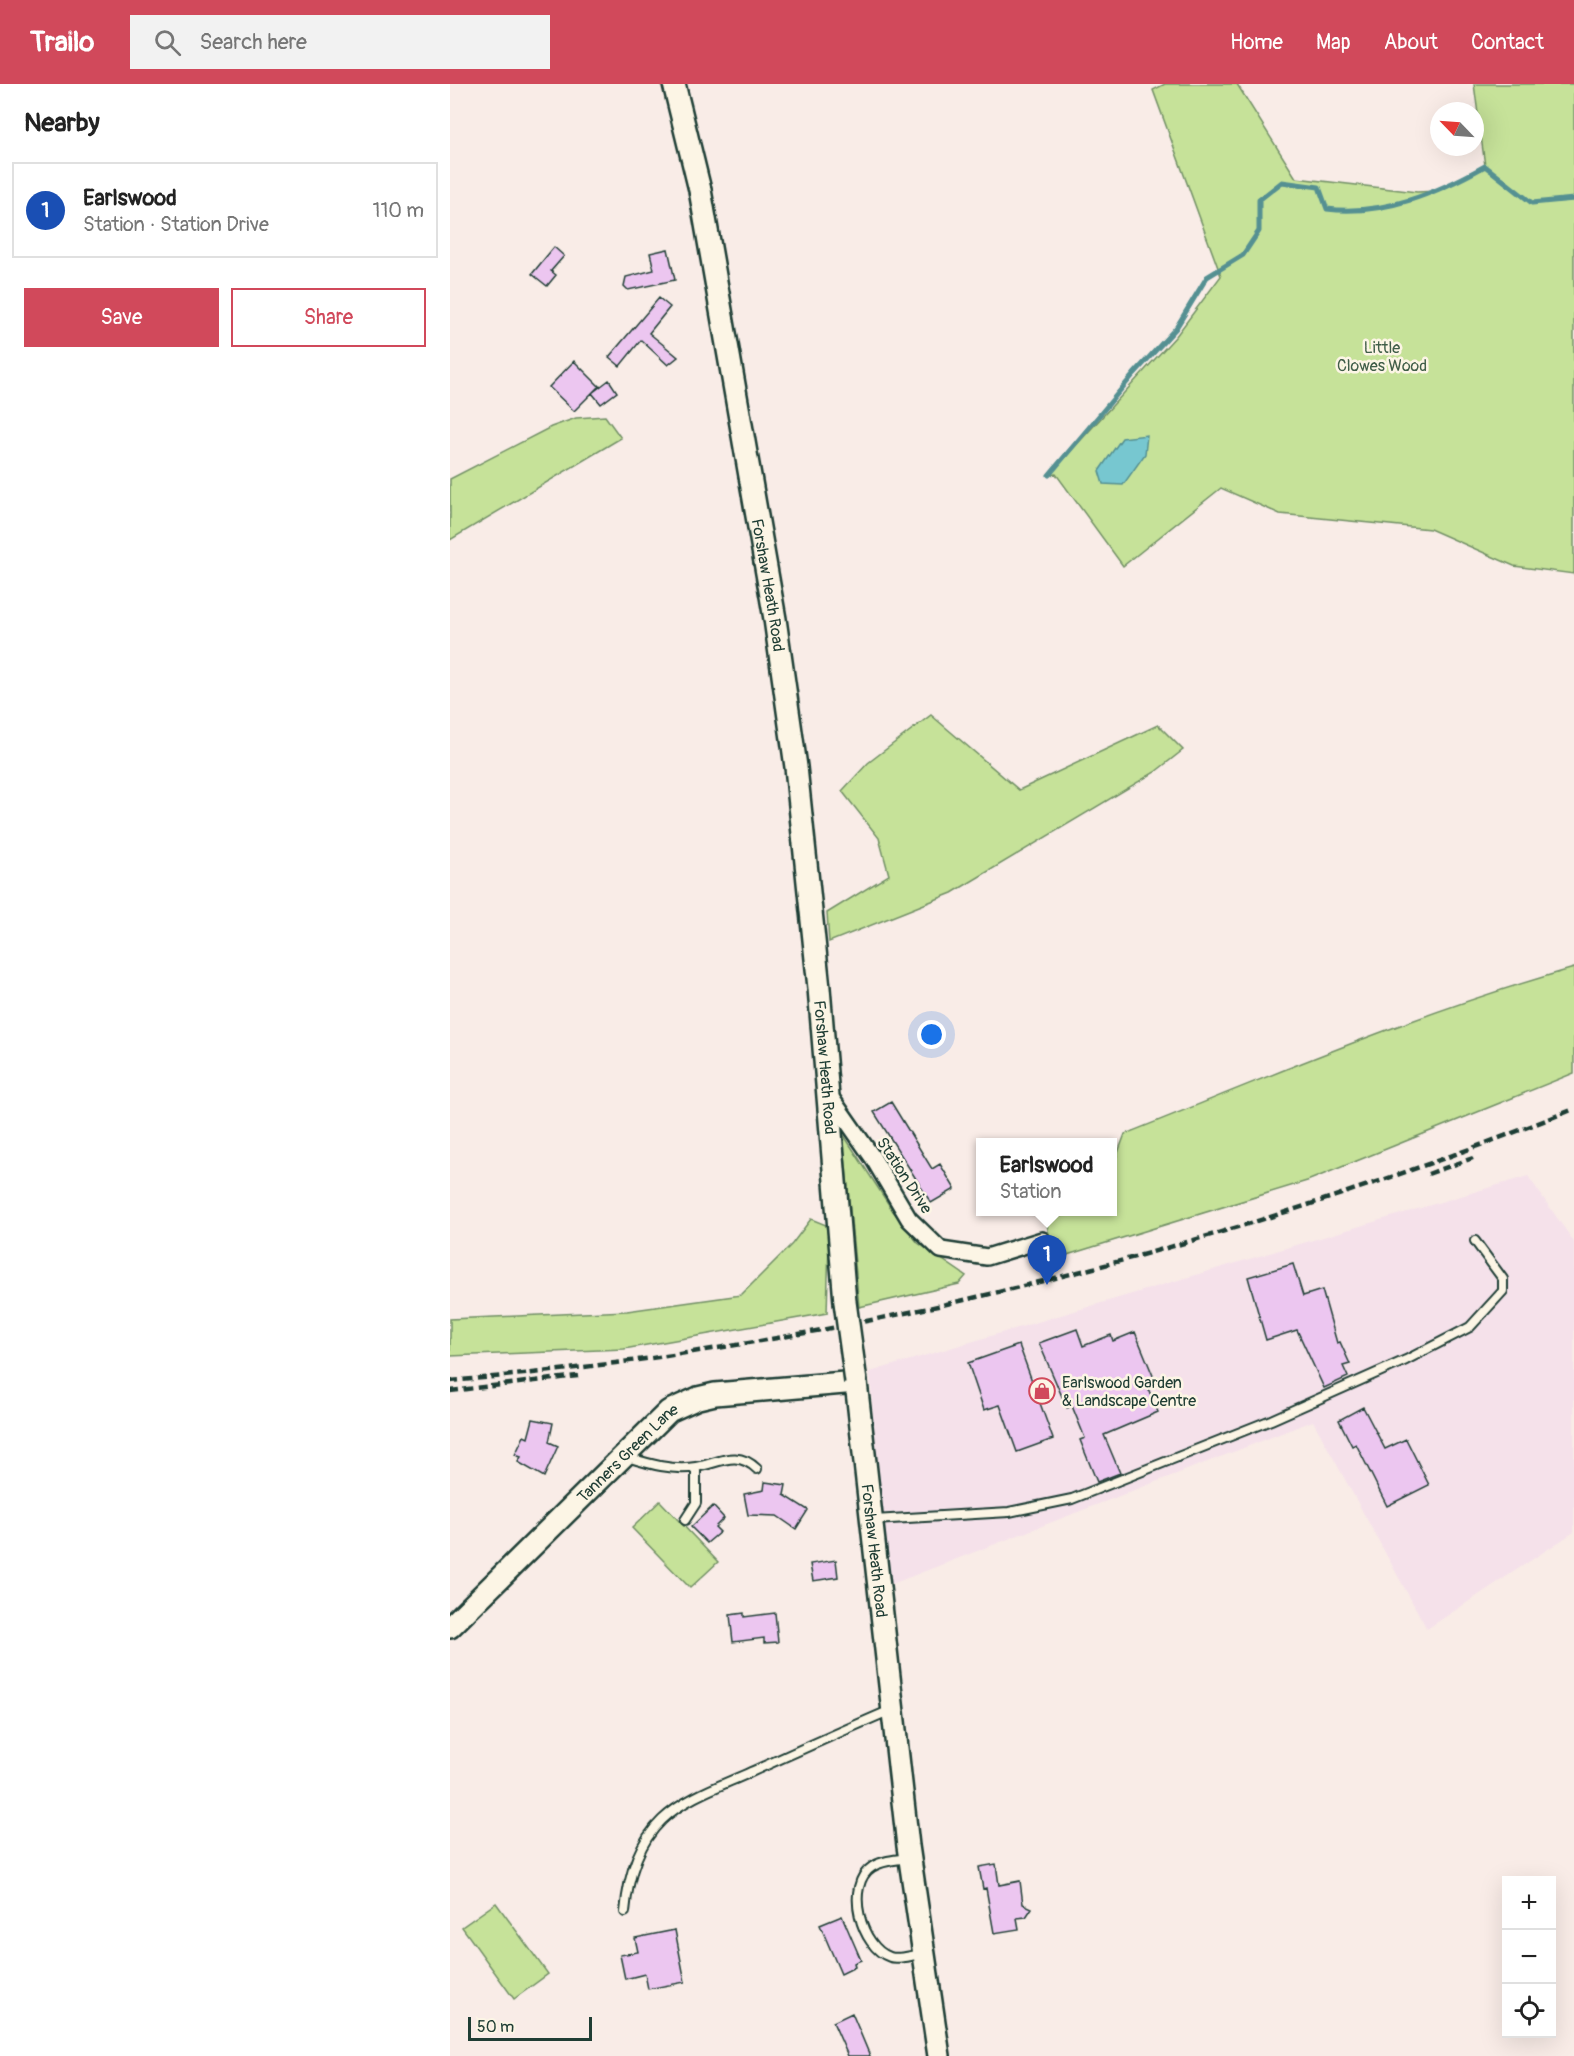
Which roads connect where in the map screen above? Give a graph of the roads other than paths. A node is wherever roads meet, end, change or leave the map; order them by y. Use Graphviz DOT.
graph roads {
  1 [pos="674,84"];
  2 [pos="825,1090"];
  3 [pos="1042,1239"];
  4 [pos="1475,1241"];
  5 [pos="855,1382"];
  6 [pos="623,1455"];
  7 [pos="696,1467"];
  8 [pos="757,1469"];
  9 [pos="685,1520"];
  10 [pos="870,1521"];
  11 [pos="450,1627"];
  12 [pos="892,1709"];
  13 [pos="910,1858"];
  14 [pos="625,1912"];
  15 [pos="923,1953"];
  16 [pos="939,2056"];
  1 -- 2 [label="street, Forshaw Heath Road"];
  2 -- 3 [label="street, Station Drive"];
  2 -- 5 [label="street, Forshaw Heath Road, bridge"];
  4 -- 10 [label="lane"];
  5 -- 6 [label="street, Tanners Green Lane"];
  5 -- 10 [label="street, Forshaw Heath Road"];
  6 -- 7 [label="lane"];
  6 -- 11 [label="street, Tanners Green Lane"];
  7 -- 8 [label="lane"];
  7 -- 9 [label="lane"];
  10 -- 12 [label="street, Forshaw Heath Road"];
  12 -- 13 [label="street, Forshaw Heath Road"];
  12 -- 14 [label="lane"];
  13 -- 15 [label="street, Forshaw Heath Road"];
  13 -- 15 [label="lane"];
  15 -- 16 [label="street, Forshaw Heath Road"];
}
